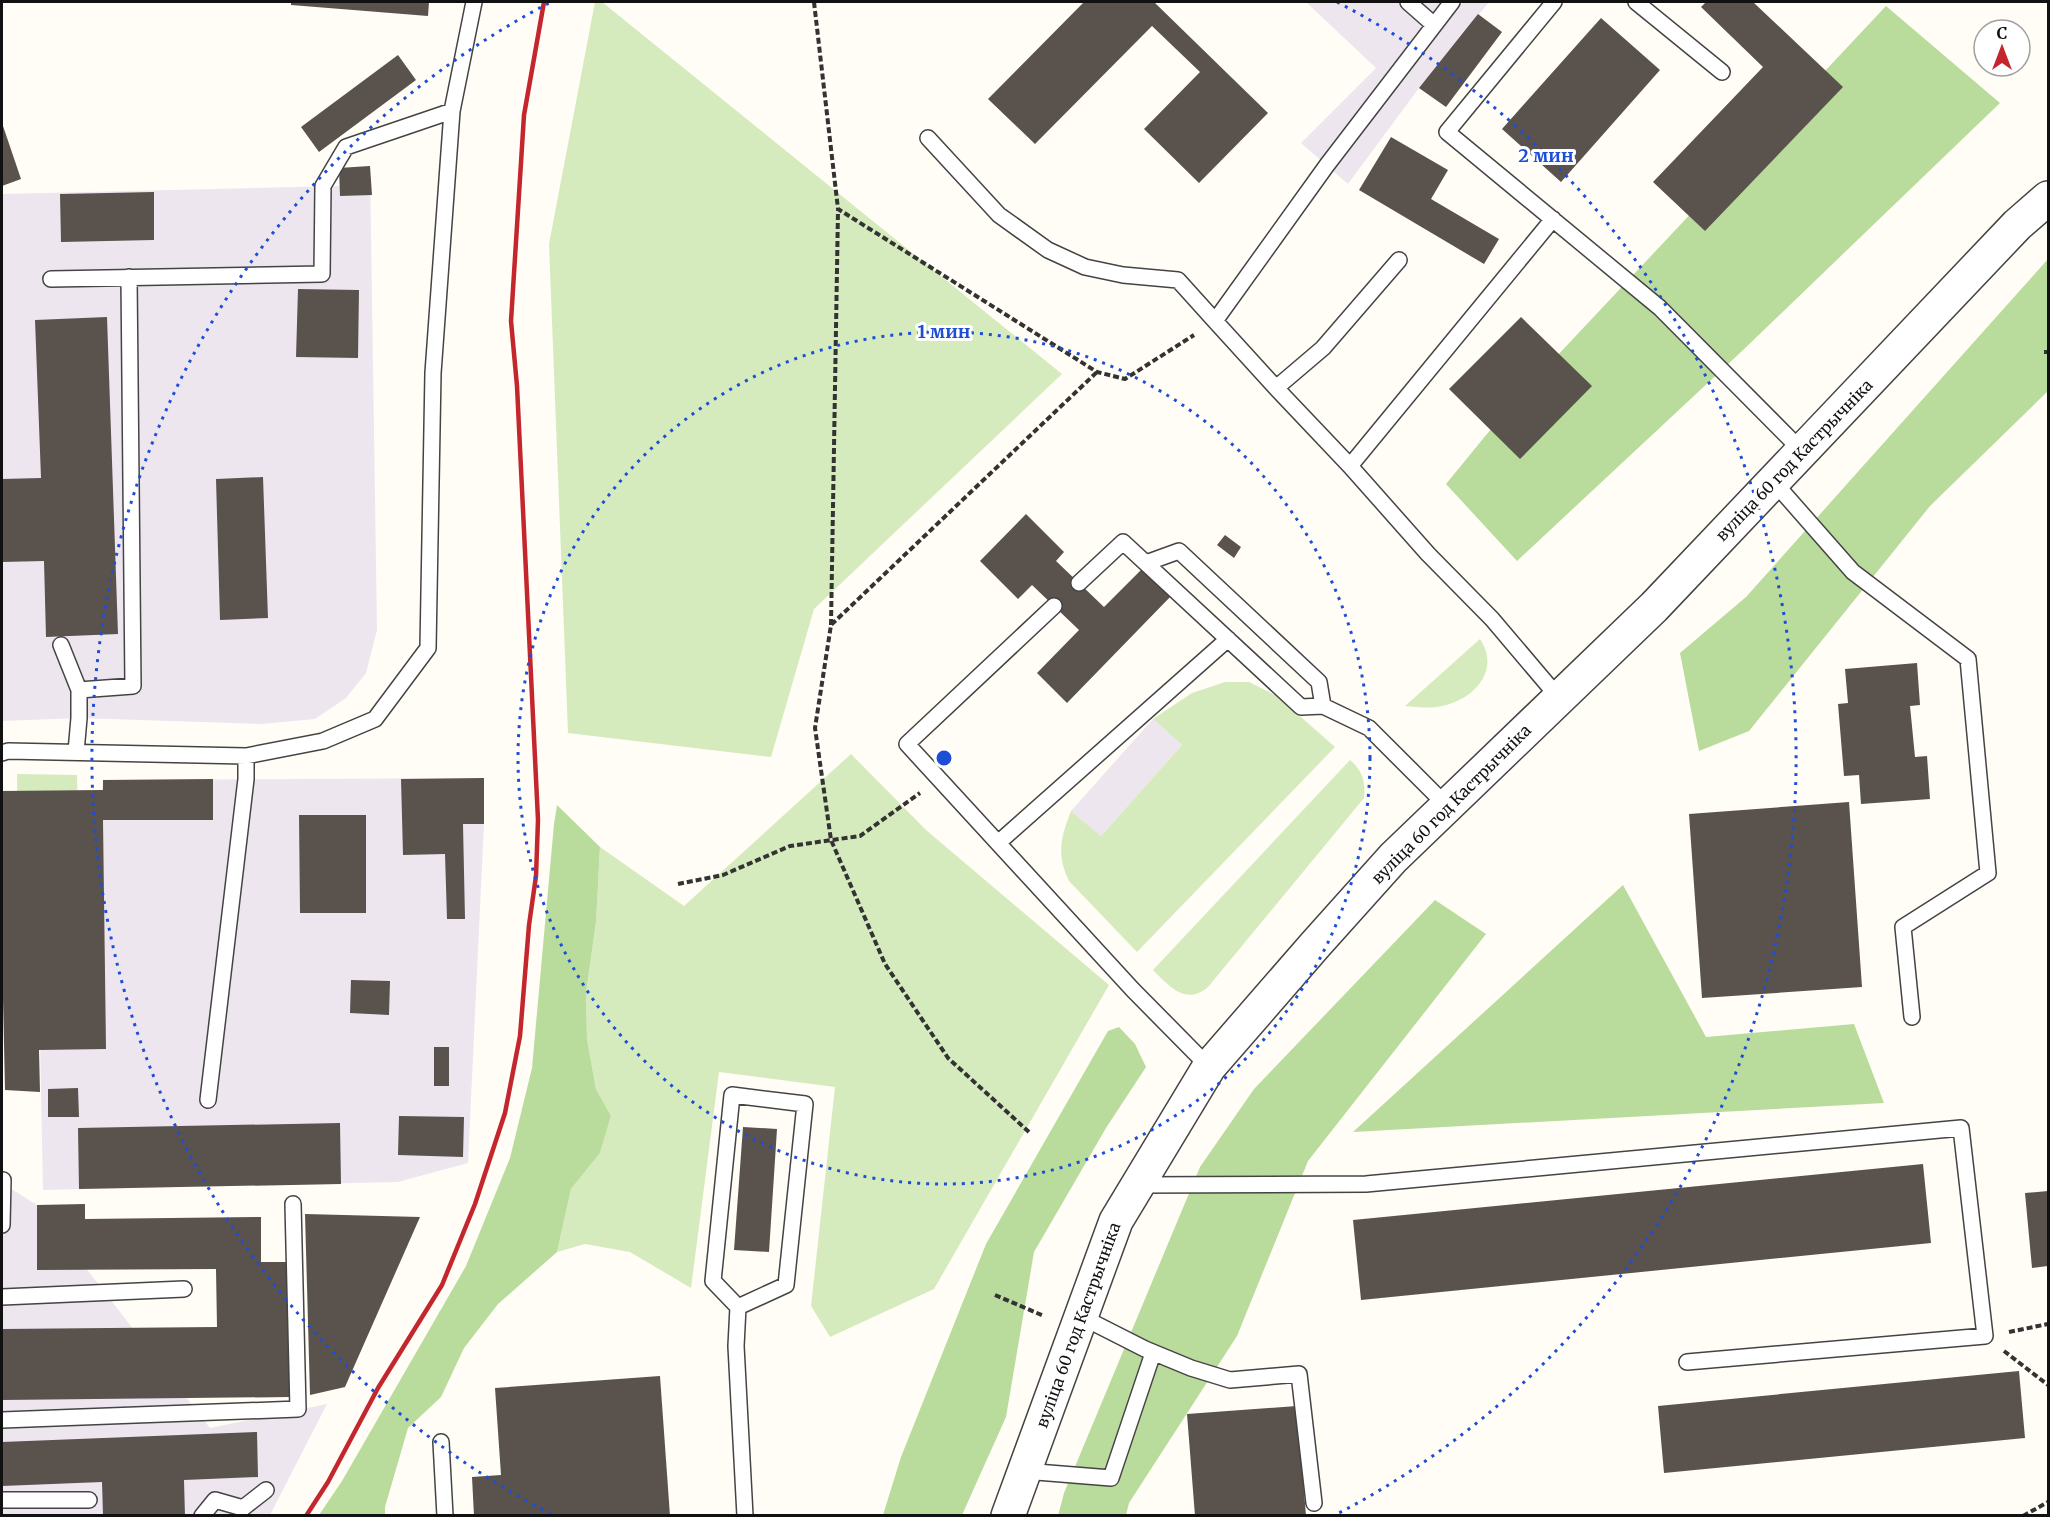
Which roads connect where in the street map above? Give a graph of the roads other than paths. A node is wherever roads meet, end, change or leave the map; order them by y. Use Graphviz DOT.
graph roads {
  1 [pos="474,2"];
  2 [pos="1408,2"];
  3 [pos="1452,2"];
  4 [pos="1554,2"];
  5 [pos="1636,2"];
  6 [pos="1433,24"];
  7 [pos="1722,72"];
  8 [pos="452,111"];
  9 [pos="928,138"];
  10 [pos="2049,198"];
  11 [pos="1553,219"];
  12 [pos="1399,260"];
  13 [pos="129,278"];
  14 [pos="51,279"];
  15 [pos="1215,321"];
  16 [pos="1276,388"];
  17 [pos="1803,452"];
  18 [pos="1350,466"];
  19 [pos="1773,481"];
  20 [pos="1146,563"];
  21 [pos="1079,583"];
  22 [pos="1054,606"];
  23 [pos="1228,639"];
  24 [pos="61,645"];
  25 [pos="78,690"];
  26 [pos="1559,698"];
  27 [pos="1323,706"];
  28 [pos="76,752"];
  29 [pos="2,753"];
  30 [pos="246,756"];
  31 [pos="1446,805"];
  32 [pos="998,843"];
  33 [pos="1912,1017"];
  34 [pos="1209,1067"];
  35 [pos="208,1100"];
  36 [pos="2,1180"];
  37 [pos="1137,1185"];
  38 [pos="293,1204"];
  39 [pos="2,1225"];
  40 [pos="184,1289"];
  41 [pos="2,1297"];
  42 [pos="738,1307"];
  43 [pos="1078,1323"];
  44 [pos="1153,1353"];
  45 [pos="1687,1362"];
  46 [pos="2,1420"];
  47 [pos="441,1442"];
  48 [pos="1024,1471"];
  49 [pos="266,1490"];
  50 [pos="2,1500"];
  51 [pos="89,1500"];
  52 [pos="1314,1503"];
  53 [pos="202,1515"];
  54 [pos="445,1515"];
  55 [pos="746,1515"];
  56 [pos="1008,1515"];
  1 -- 8 [label="lane"];
  2 -- 6 [label="lane"];
  3 -- 6 [label="lane"];
  4 -- 11 [label="lane"];
  5 -- 7 [label="lane"];
  6 -- 15 [label="lane"];
  8 -- 13 [label="lane"];
  8 -- 30 [label="lane"];
  9 -- 15 [label="lane"];
  10 -- 17 [label="street, вуліца 60 год Кастрычніка"];
  11 -- 17 [label="lane"];
  11 -- 18 [label="lane"];
  12 -- 16 [label="lane"];
  13 -- 14 [label="lane"];
  13 -- 25 [label="lane"];
  15 -- 16 [label="lane"];
  16 -- 18 [label="lane"];
  17 -- 19 [label="street, вуліца 60 год Кастрычніка"];
  18 -- 26 [label="lane"];
  19 -- 26 [label="street, вуліца 60 год Кастрычніка"];
  19 -- 33 [label="lane"];
  20 -- 21 [label="lane"];
  20 -- 23 [label="lane"];
  20 -- 27 [label="lane"];
  22 -- 32 [label="lane"];
  23 -- 27 [label="lane"];
  23 -- 32 [label="lane"];
  24 -- 25 [label="lane"];
  25 -- 28 [label="lane"];
  26 -- 31 [label="street, вуліца 60 год Кастрычніка"];
  27 -- 31 [label="lane"];
  28 -- 29 [label="lane"];
  28 -- 30 [label="lane"];
  30 -- 35 [label="lane"];
  31 -- 34 [label="street, вуліца 60 год Кастрычніка"];
  32 -- 34 [label="lane"];
  34 -- 37 [label="street, вуліца 60 год Кастрычніка"];
  36 -- 39 [label="lane"];
  37 -- 43 [label="street, вуліца 60 год Кастрычніка"];
  37 -- 45 [label="lane"];
  38 -- 46 [label="lane"];
  40 -- 41 [label="lane"];
  42 -- 42 [label="lane"];
  42 -- 55 [label="lane"];
  43 -- 44 [label="lane"];
  43 -- 48 [label="street, вуліца 60 год Кастрычніка"];
  44 -- 48 [label="lane"];
  44 -- 52 [label="lane"];
  47 -- 54 [label="lane"];
  48 -- 56 [label="street, вуліца 60 год Кастрычніка"];
  49 -- 53 [label="lane"];
  50 -- 51 [label="lane"];
}
